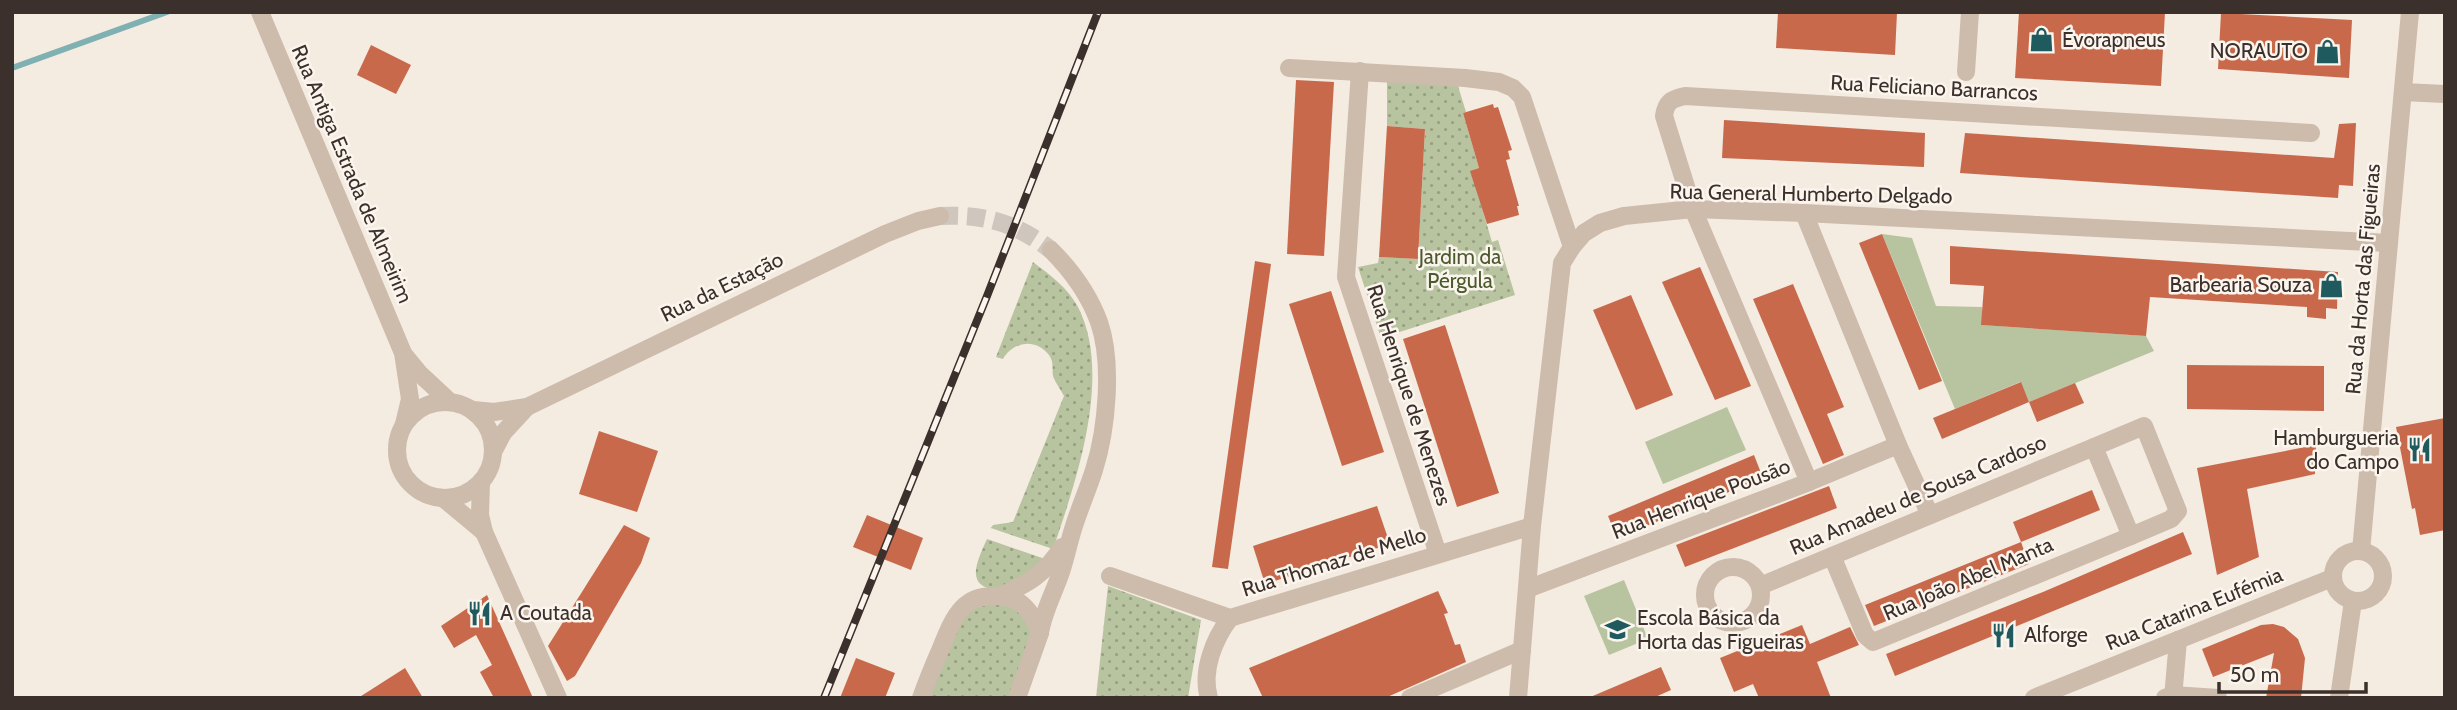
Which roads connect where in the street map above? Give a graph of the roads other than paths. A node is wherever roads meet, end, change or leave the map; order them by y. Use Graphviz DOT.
graph roads {
  1 [pos="260,12"];
  2 [pos="1970,12"];
  3 [pos="2410,12"];
  4 [pos="1289,68"];
  5 [pos="1360,71"];
  6 [pos="1966,72"];
  7 [pos="2403,92"];
  8 [pos="2445,94"];
  9 [pos="2311,133"];
  10 [pos="1693,209"];
  11 [pos="1804,213"];
  12 [pos="940,216"];
  13 [pos="2388,243"];
  14 [pos="1572,247"];
  15 [pos="1051,250"];
  16 [pos="403,353"];
  17 [pos="449,401"];
  18 [pos="527,407"];
  19 [pos="473,410"];
  20 [pos="404,424"];
  21 [pos="1898,445"];
  22 [pos="2094,447"];
  23 [pos="493,452"];
  24 [pos="481,481"];
  25 [pos="1809,482"];
  26 [pos="443,498"];
  27 [pos="1930,515"];
  28 [pos="1532,526"];
  29 [pos="1073,528"];
  30 [pos="484,532"];
  31 [pos="2131,536"];
  32 [pos="2361,551"];
  33 [pos="1438,554"];
  34 [pos="1832,556"];
  35 [pos="1110,576"];
  36 [pos="2332,578"];
  37 [pos="1760,586"];
  38 [pos="1527,589"];
  39 [pos="1000,596"];
  40 [pos="2353,601"];
  41 [pos="1230,618"];
  42 [pos="1040,633"];
  43 [pos="2178,640"];
  44 [pos="1522,650"];
  45 [pos="2170,697"];
  46 [pos="558,698"];
  47 [pos="921,698"];
  48 [pos="1017,698"];
  49 [pos="1209,698"];
  50 [pos="1410,698"];
  51 [pos="1518,698"];
  52 [pos="2034,698"];
  53 [pos="2218,698"];
  54 [pos="2339,698"];
  1 -- 16 [label="street, Rua Antiga Estrada de Almeirim"];
  2 -- 6 [label="street"];
  3 -- 7 [label="street, Rua da Horta das Figueiras"];
  4 -- 5 [label="street"];
  5 -- 14 [label="street"];
  5 -- 33 [label="street, Rua Henrique de Menezes"];
  7 -- 8 [label="street"];
  7 -- 13 [label="street, Rua da Horta das Figueiras"];
  9 -- 10 [label="street, Rua Feliciano Barrancos"];
  10 -- 11 [label="street, Rua General Humberto Delgado"];
  10 -- 14 [label="street, Rua General Humberto Delgado"];
  10 -- 25 [label="street, Rua Henrique Pousão"];
  11 -- 13 [label="street, Rua General Humberto Delgado"];
  11 -- 21 [label="street"];
  12 -- 18 [label="street, Rua da Estação"];
  13 -- 32 [label="street, Rua da Horta das Figueiras"];
  14 -- 28 [label="street, Rua General Humberto Delgado"];
  15 -- 29 [label="street"];
  16 -- 17 [label="street, Rua Antiga Estrada de Almeirim"];
  16 -- 20 [label="street, Rua Antiga Estrada de Almeirim"];
  17 -- 19 [label="street"];
  17 -- 20 [label="street"];
  18 -- 19 [label="street, Rua da Estação"];
  18 -- 23 [label="street, Rua da Estação"];
  19 -- 23 [label="street"];
  20 -- 26 [label="street"];
  21 -- 25 [label="street"];
  21 -- 27 [label="street"];
  22 -- 27 [label="street, Rua Amadeu de Sousa Cardoso"];
  22 -- 31 [label="street"];
  22 -- 31 [label="street, Rua João Abel Manta"];
  23 -- 24 [label="street"];
  24 -- 26 [label="street"];
  24 -- 30 [label="street"];
  25 -- 38 [label="street, Rua Henrique Pousão"];
  26 -- 30 [label="street"];
  27 -- 34 [label="street, Rua Amadeu de Sousa Cardoso"];
  28 -- 33 [label="street, Rua Thomaz de Mello"];
  28 -- 38 [label="street, Rua General Humberto Delgado"];
  29 -- 39 [label="street"];
  29 -- 42 [label="street"];
  30 -- 46 [label="street"];
  31 -- 34 [label="street, Rua João Abel Manta"];
  32 -- 36 [label="street"];
  32 -- 40 [label="street"];
  33 -- 41 [label="street, Rua Thomaz de Mello"];
  34 -- 37 [label="street, Rua Amadeu de Sousa Cardoso"];
  35 -- 41 [label="street, Rua Thomaz de Mello"];
  36 -- 40 [label="street"];
  36 -- 43 [label="street, Rua Catarina Eufémia"];
  38 -- 44 [label="street, Rua General Humberto Delgado"];
  39 -- 42 [label="street"];
  39 -- 47 [label="street"];
  40 -- 54 [label="street"];
  41 -- 49 [label="street"];
  42 -- 48 [label="street"];
  43 -- 45 [label="street"];
  43 -- 52 [label="street, Rua Catarina Eufémia"];
  44 -- 50 [label="street"];
  44 -- 51 [label="street, Rua General Humberto Delgado"];
  45 -- 53 [label="street"];
}
